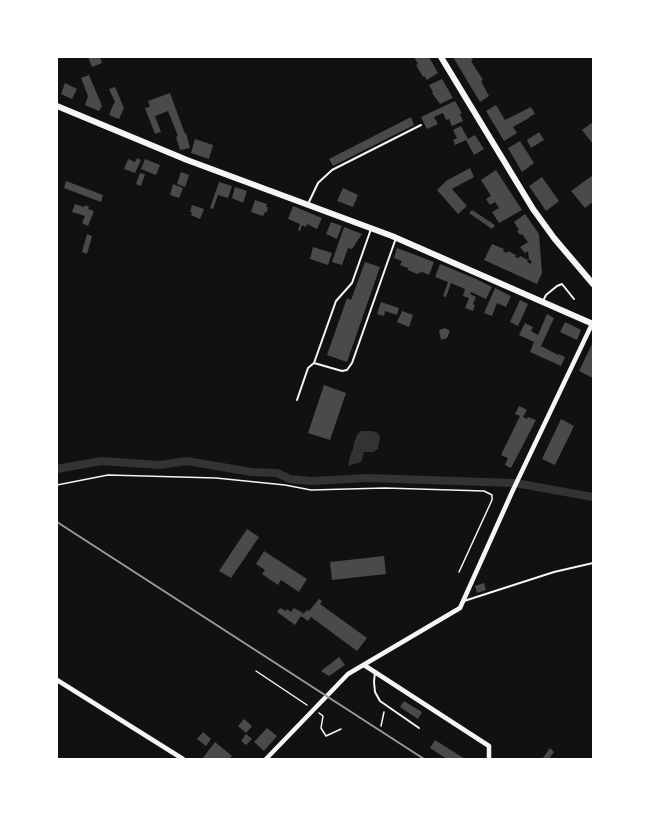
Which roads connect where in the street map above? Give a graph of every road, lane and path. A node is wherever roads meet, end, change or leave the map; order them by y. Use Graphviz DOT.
graph roads {
  1 [pos="441,57"];
  2 [pos="57,106"];
  3 [pos="421,124"];
  4 [pos="308,204"];
  5 [pos="372,228"];
  6 [pos="396,238"];
  7 [pos="593,284"];
  8 [pos="574,300"];
  9 [pos="543,301"];
  10 [pos="593,323"];
  11 [pos="314,363"];
  12 [pos="297,400"];
  13 [pos="57,485"];
  14 [pos="593,563"];
  15 [pos="459,572"];
  16 [pos="463,602"];
  17 [pos="364,665"];
  18 [pos="256,671"];
  19 [pos="375,672"];
  20 [pos="57,680"];
  21 [pos="386,705"];
  22 [pos="313,709"];
  23 [pos="381,726"];
  24 [pos="419,728"];
  25 [pos="341,729"];
  26 [pos="183,759"];
  27 [pos="266,759"];
  28 [pos="489,759"];
  1 -- 7 [label="street"];
  2 -- 4 [label="street"];
  3 -- 4 [label="lane"];
  4 -- 5 [label="street"];
  5 -- 6 [label="street"];
  5 -- 11 [label="lane"];
  6 -- 9 [label="street"];
  6 -- 11 [label="lane"];
  8 -- 9 [label="lane"];
  9 -- 10 [label="street"];
  10 -- 16 [label="street"];
  11 -- 12 [label="lane"];
  13 -- 15 [label="path"];
  14 -- 16 [label="lane"];
  16 -- 17 [label="street"];
  17 -- 19 [label="street"];
  17 -- 22 [label="street"];
  18 -- 22 [label="path"];
  19 -- 21 [label="lane"];
  19 -- 28 [label="street"];
  20 -- 26 [label="street"];
  21 -- 23 [label="path"];
  21 -- 24 [label="lane"];
  22 -- 25 [label="path"];
  22 -- 27 [label="street"];
}
